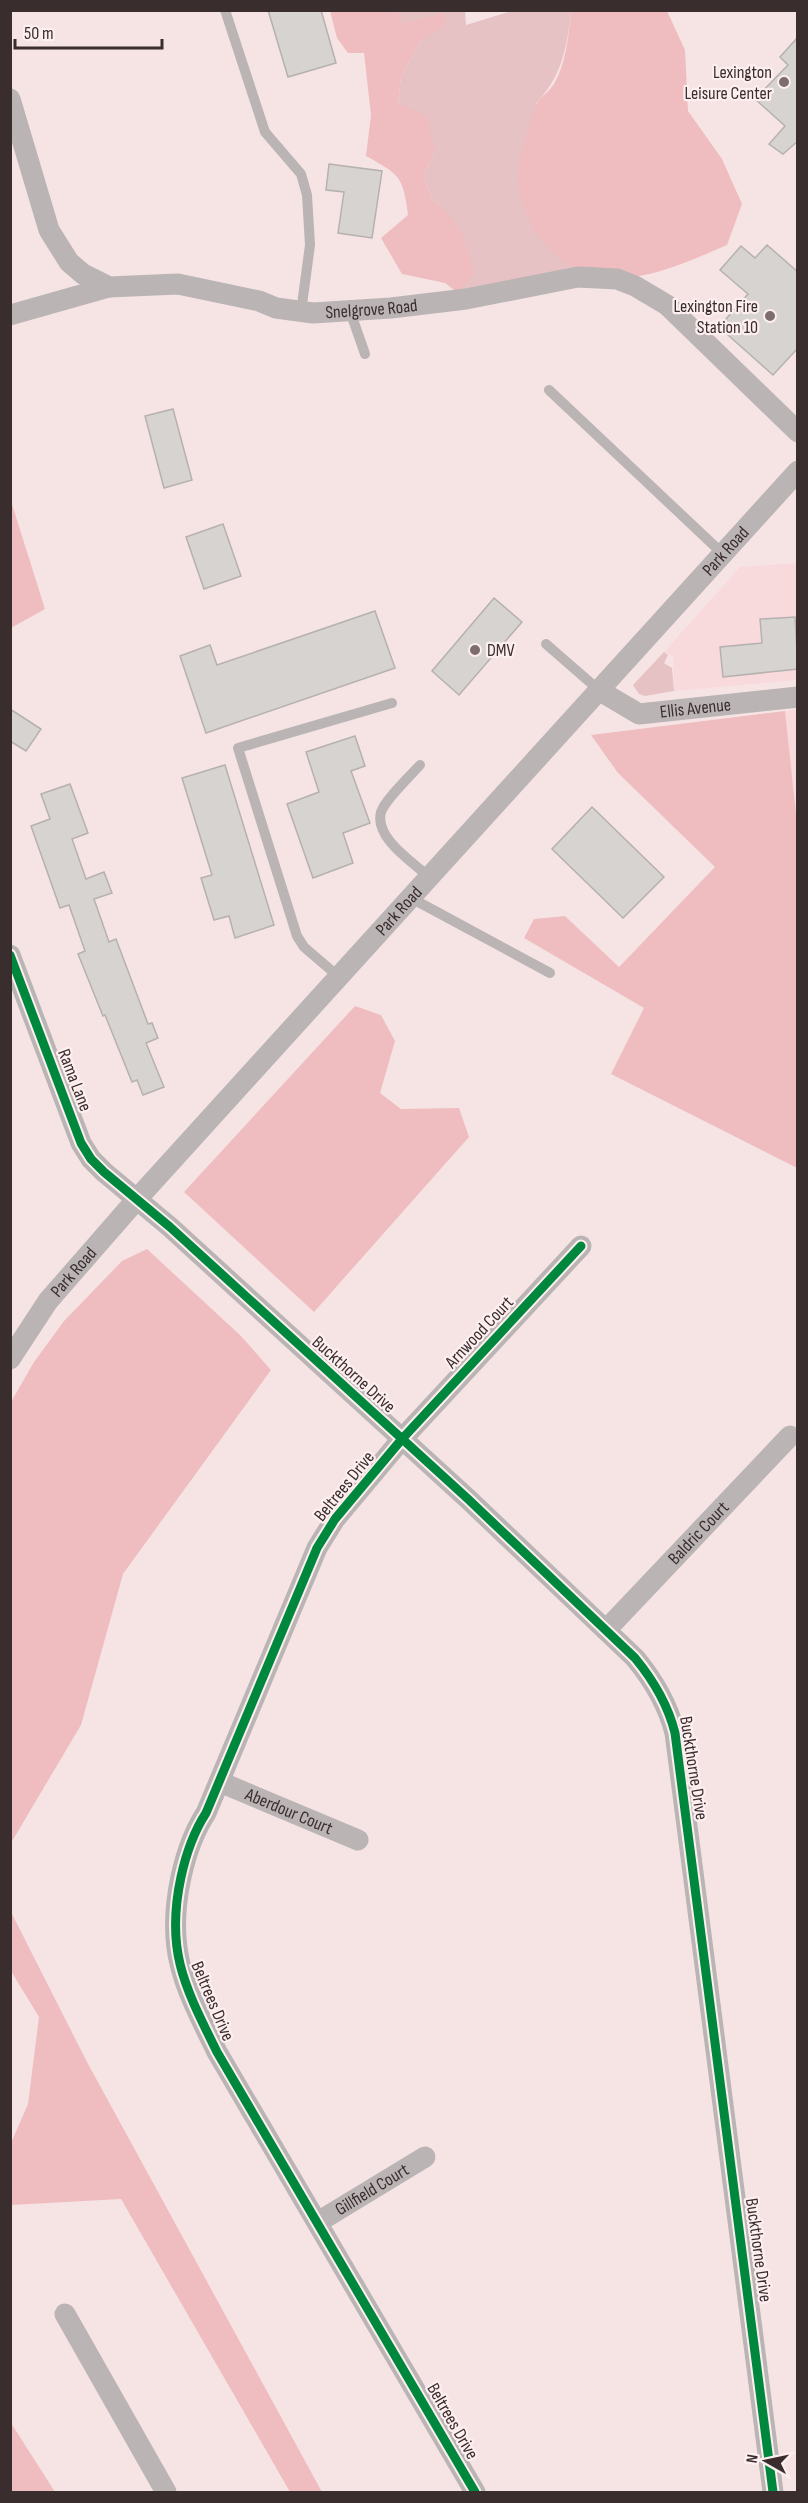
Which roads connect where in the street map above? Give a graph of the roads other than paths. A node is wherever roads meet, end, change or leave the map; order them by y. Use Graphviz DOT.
graph roads {
  1 [pos="225,10"];
  2 [pos="10,99"];
  3 [pos="109,287"];
  4 [pos="350,311"];
  5 [pos="301,312"];
  6 [pos="10,315"];
  7 [pos="365,354"];
  8 [pos="549,390"];
  9 [pos="798,432"];
  10 [pos="798,471"];
  11 [pos="723,554"];
  12 [pos="546,644"];
  13 [pos="600,691"];
  14 [pos="798,697"];
  15 [pos="392,703"];
  16 [pos="420,765"];
  17 [pos="429,877"];
  18 [pos="411,898"];
  19 [pos="10,955"];
  20 [pos="550,973"];
  21 [pos="339,977"];
  22 [pos="137,1199"];
  23 [pos="581,1246"];
  24 [pos="10,1359"];
  25 [pos="790,1436"];
  26 [pos="402,1439"];
  27 [pos="606,1630"];
  28 [pos="220,1782"];
  29 [pos="358,1840"];
  30 [pos="426,2157"];
  31 [pos="318,2222"];
  32 [pos="65,2314"];
  33 [pos="166,2493"];
  34 [pos="475,2493"];
  35 [pos="773,2493"];
  1 -- 5 [label="lane"];
  2 -- 3 [label="street, Snelgrove Road"];
  3 -- 5 [label="street, Snelgrove Road"];
  3 -- 6 [label="street"];
  4 -- 5 [label="street, Snelgrove Road"];
  4 -- 7 [label="lane"];
  4 -- 9 [label="street, Snelgrove Road"];
  8 -- 11 [label="lane"];
  10 -- 11 [label="street, Park Road"];
  11 -- 13 [label="street, Park Road"];
  12 -- 13 [label="lane"];
  13 -- 14 [label="street, Ellis Avenue"];
  13 -- 17 [label="street, Park Road"];
  15 -- 21 [label="lane"];
  16 -- 17 [label="lane"];
  17 -- 18 [label="street, Park Road"];
  18 -- 20 [label="lane"];
  18 -- 21 [label="street, Park Road"];
  19 -- 22 [label="street, Rama Lane"];
  21 -- 22 [label="street, Park Road"];
  22 -- 24 [label="street, Park Road"];
  22 -- 26 [label="street, Buckthorne Drive"];
  23 -- 26 [label="street, Arnwood Court"];
  25 -- 27 [label="street, Baldric Court"];
  26 -- 27 [label="street, Buckthorne Drive"];
  26 -- 28 [label="street, Beltrees Drive"];
  27 -- 35 [label="street, Buckthorne Drive"];
  28 -- 29 [label="street, Aberdour Court"];
  28 -- 31 [label="street, Beltrees Drive"];
  30 -- 31 [label="street, Gillfield Court"];
  31 -- 34 [label="street, Beltrees Drive"];
  32 -- 33 [label="street"];
}
